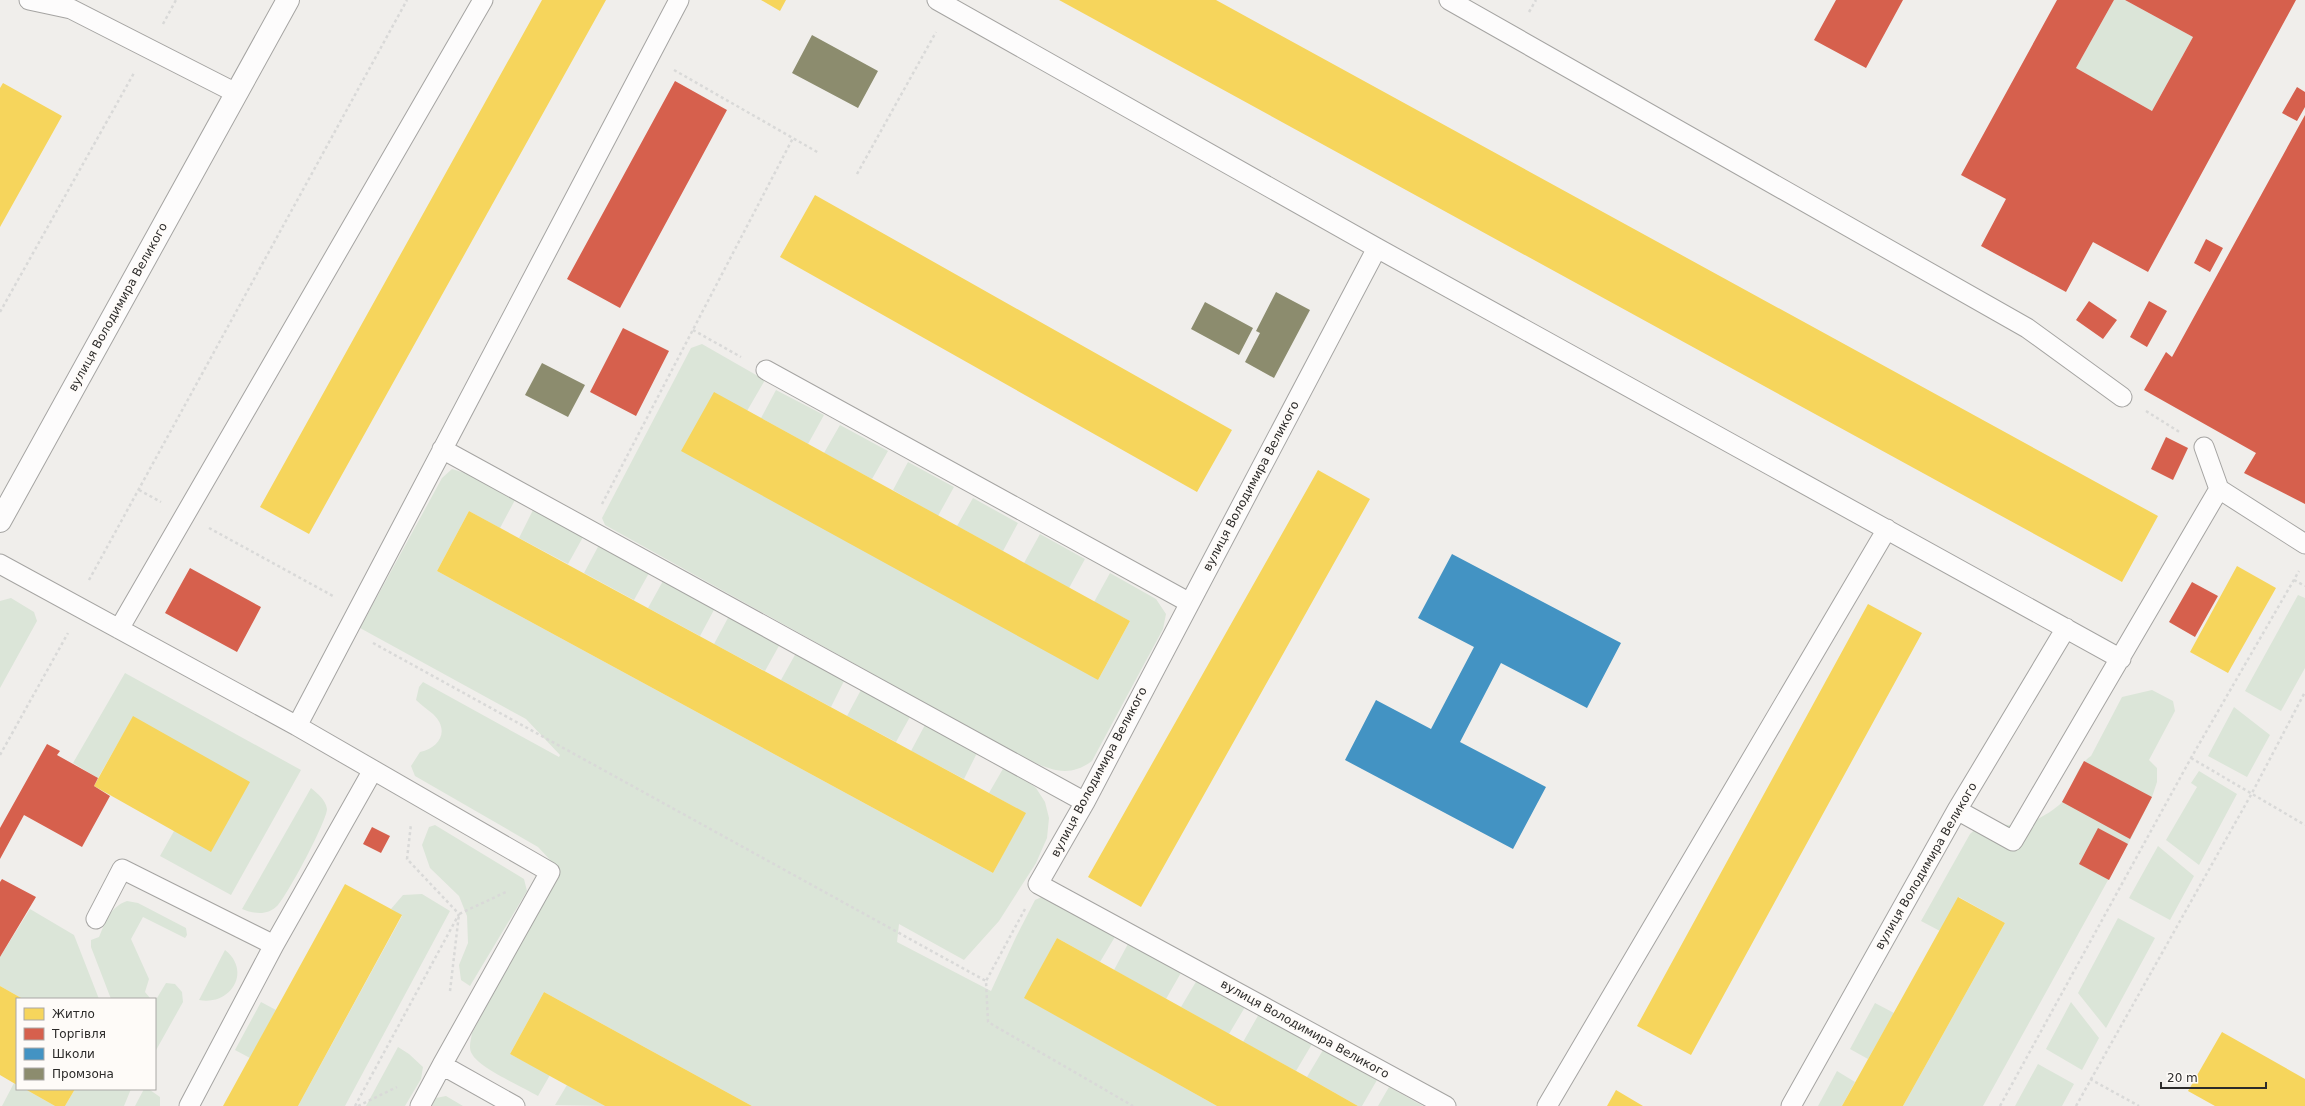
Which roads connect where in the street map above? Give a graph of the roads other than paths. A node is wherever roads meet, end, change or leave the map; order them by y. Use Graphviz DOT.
graph roads {
  1 [pos="30,0"];
  2 [pos="288,0"];
  3 [pos="483,0"];
  4 [pos="679,0"];
  5 [pos="1449,0"];
  6 [pos="943,4"];
  7 [pos="236,93"];
  8 [pos="1377,248"];
  9 [pos="766,370"];
  10 [pos="2122,397"];
  11 [pos="2204,447"];
  12 [pos="442,449"];
  13 [pos="2219,488"];
  14 [pos="0,522"];
  15 [pos="1887,529"];
  16 [pos="2305,544"];
  17 [pos="0,564"];
  18 [pos="1190,603"];
  19 [pos="2066,628"];
  20 [pos="119,629"];
  21 [pos="2121,659"];
  22 [pos="297,726"];
  23 [pos="373,770"];
  24 [pos="1085,802"];
  25 [pos="1956,810"];
  26 [pos="96,919"];
  27 [pos="274,945"];
  28 [pos="442,1065"];
  29 [pos="189,1106"];
  30 [pos="420,1106"];
  31 [pos="515,1106"];
  32 [pos="1446,1106"];
  33 [pos="1547,1106"];
  34 [pos="1790,1106"];
  1 -- 7 [label="lane"];
  2 -- 7 [label="main road, вулиця Володимира Великого"];
  3 -- 20 [label="lane"];
  4 -- 12 [label="lane"];
  5 -- 10 [label="lane"];
  6 -- 8 [label="lane"];
  7 -- 14 [label="main road, вулиця Володимира Великого"];
  8 -- 15 [label="lane"];
  8 -- 18 [label="lane, вулиця Володимира Великого"];
  9 -- 18 [label="lane"];
  11 -- 13 [label="lane"];
  12 -- 22 [label="lane"];
  12 -- 24 [label="lane"];
  13 -- 16 [label="lane"];
  13 -- 21 [label="lane"];
  15 -- 19 [label="lane"];
  15 -- 33 [label="lane"];
  17 -- 20 [label="lane"];
  18 -- 24 [label="lane, вулиця Володимира Великого"];
  19 -- 21 [label="lane"];
  19 -- 25 [label="lane, вулиця Володимира Великого"];
  20 -- 22 [label="lane"];
  21 -- 25 [label="lane"];
  22 -- 23 [label="lane"];
  23 -- 27 [label="lane"];
  23 -- 28 [label="lane"];
  24 -- 32 [label="lane, вулиця Володимира Великого"];
  25 -- 34 [label="lane, вулиця Володимира Великого"];
  26 -- 27 [label="lane"];
  27 -- 29 [label="lane"];
  28 -- 30 [label="lane"];
  28 -- 31 [label="lane"];
}
